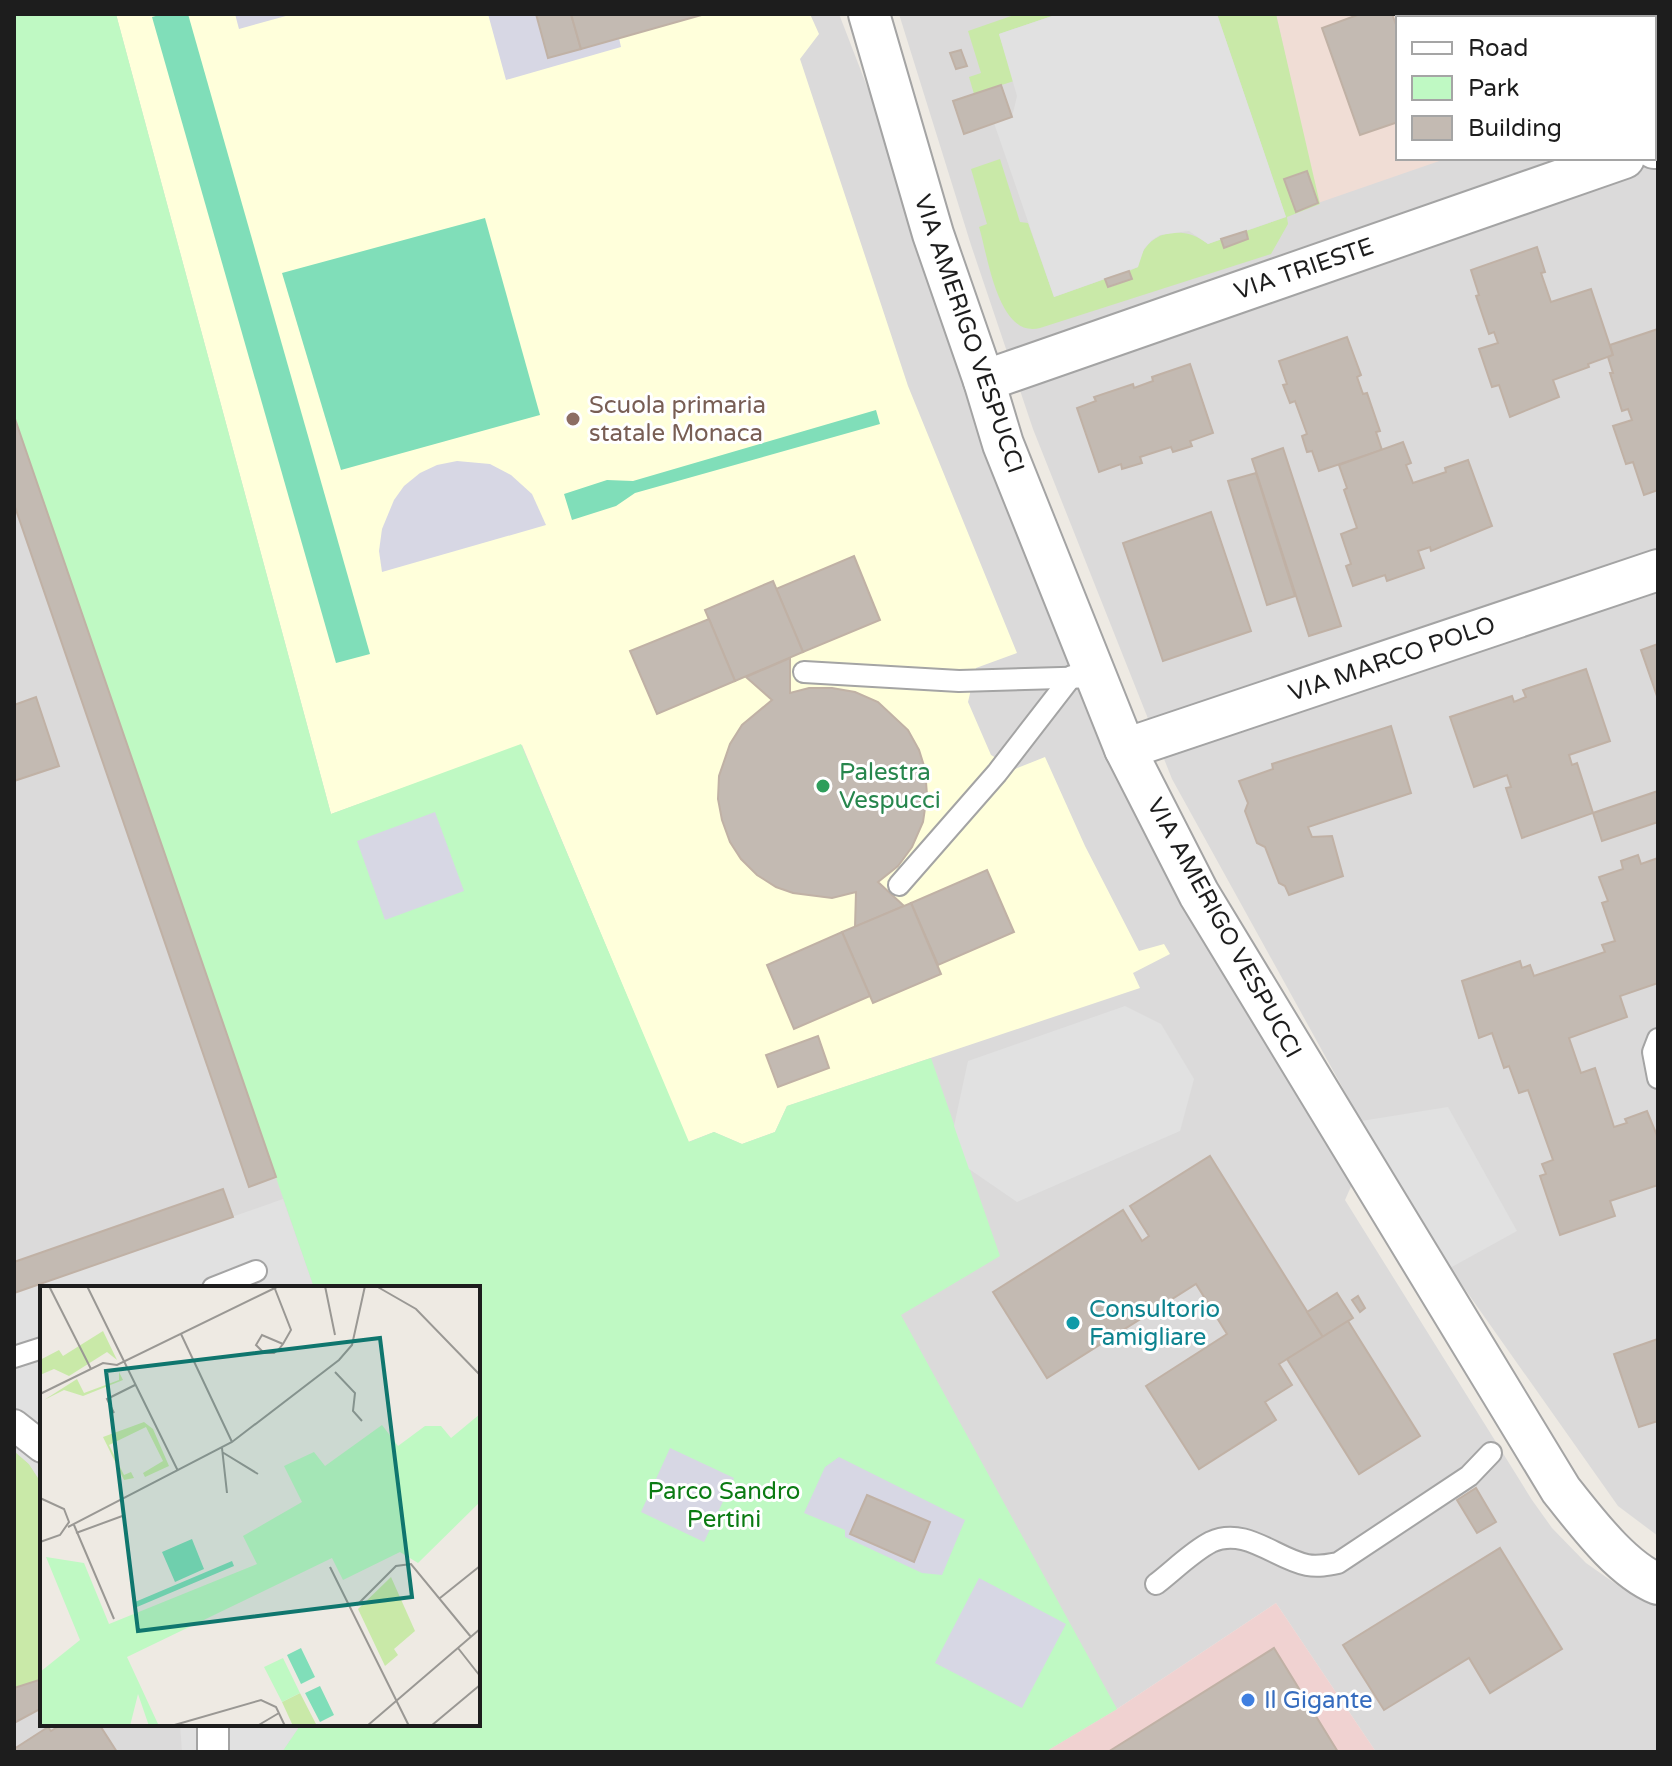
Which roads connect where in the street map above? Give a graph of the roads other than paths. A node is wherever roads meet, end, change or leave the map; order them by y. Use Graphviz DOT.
graph roads {
  1 [pos="869,14"];
  2 [pos="1611,160"];
  3 [pos="1560,168"];
  4 [pos="984,381"];
  5 [pos="1658,570"];
  6 [pos="804,672"];
  7 [pos="1084,676"];
  8 [pos="1125,749"];
  9 [pos="899,885"];
  10 [pos="1658,1039"];
  11 [pos="1658,1078"];
  12 [pos="256,1271"];
  13 [pos="218,1286"];
  14 [pos="40,1349"];
  15 [pos="14,1357"];
  16 [pos="14,1425"];
  17 [pos="40,1445"];
  18 [pos="1491,1453"];
  19 [pos="1156,1584"];
  20 [pos="1658,1584"];
  21 [pos="213,1726"];
  22 [pos="213,1752"];
  1 -- 4 [label="street, VIA AMERIGO VESPUCCI"];
  2 -- 3 [label="street, VIA TRIESTE"];
  3 -- 4 [label="street, VIA TRIESTE"];
  4 -- 7 [label="street, VIA AMERIGO VESPUCCI"];
  5 -- 8 [label="street, VIA MARCO POLO"];
  6 -- 7 [label="lane"];
  7 -- 8 [label="street, VIA AMERIGO VESPUCCI"];
  7 -- 9 [label="lane"];
  8 -- 20 [label="street, VIA AMERIGO VESPUCCI"];
  10 -- 11 [label="lane"];
  12 -- 13 [label="lane"];
  14 -- 15 [label="lane"];
  16 -- 17 [label="street"];
  18 -- 19 [label="lane"];
  21 -- 22 [label="street"];
}
